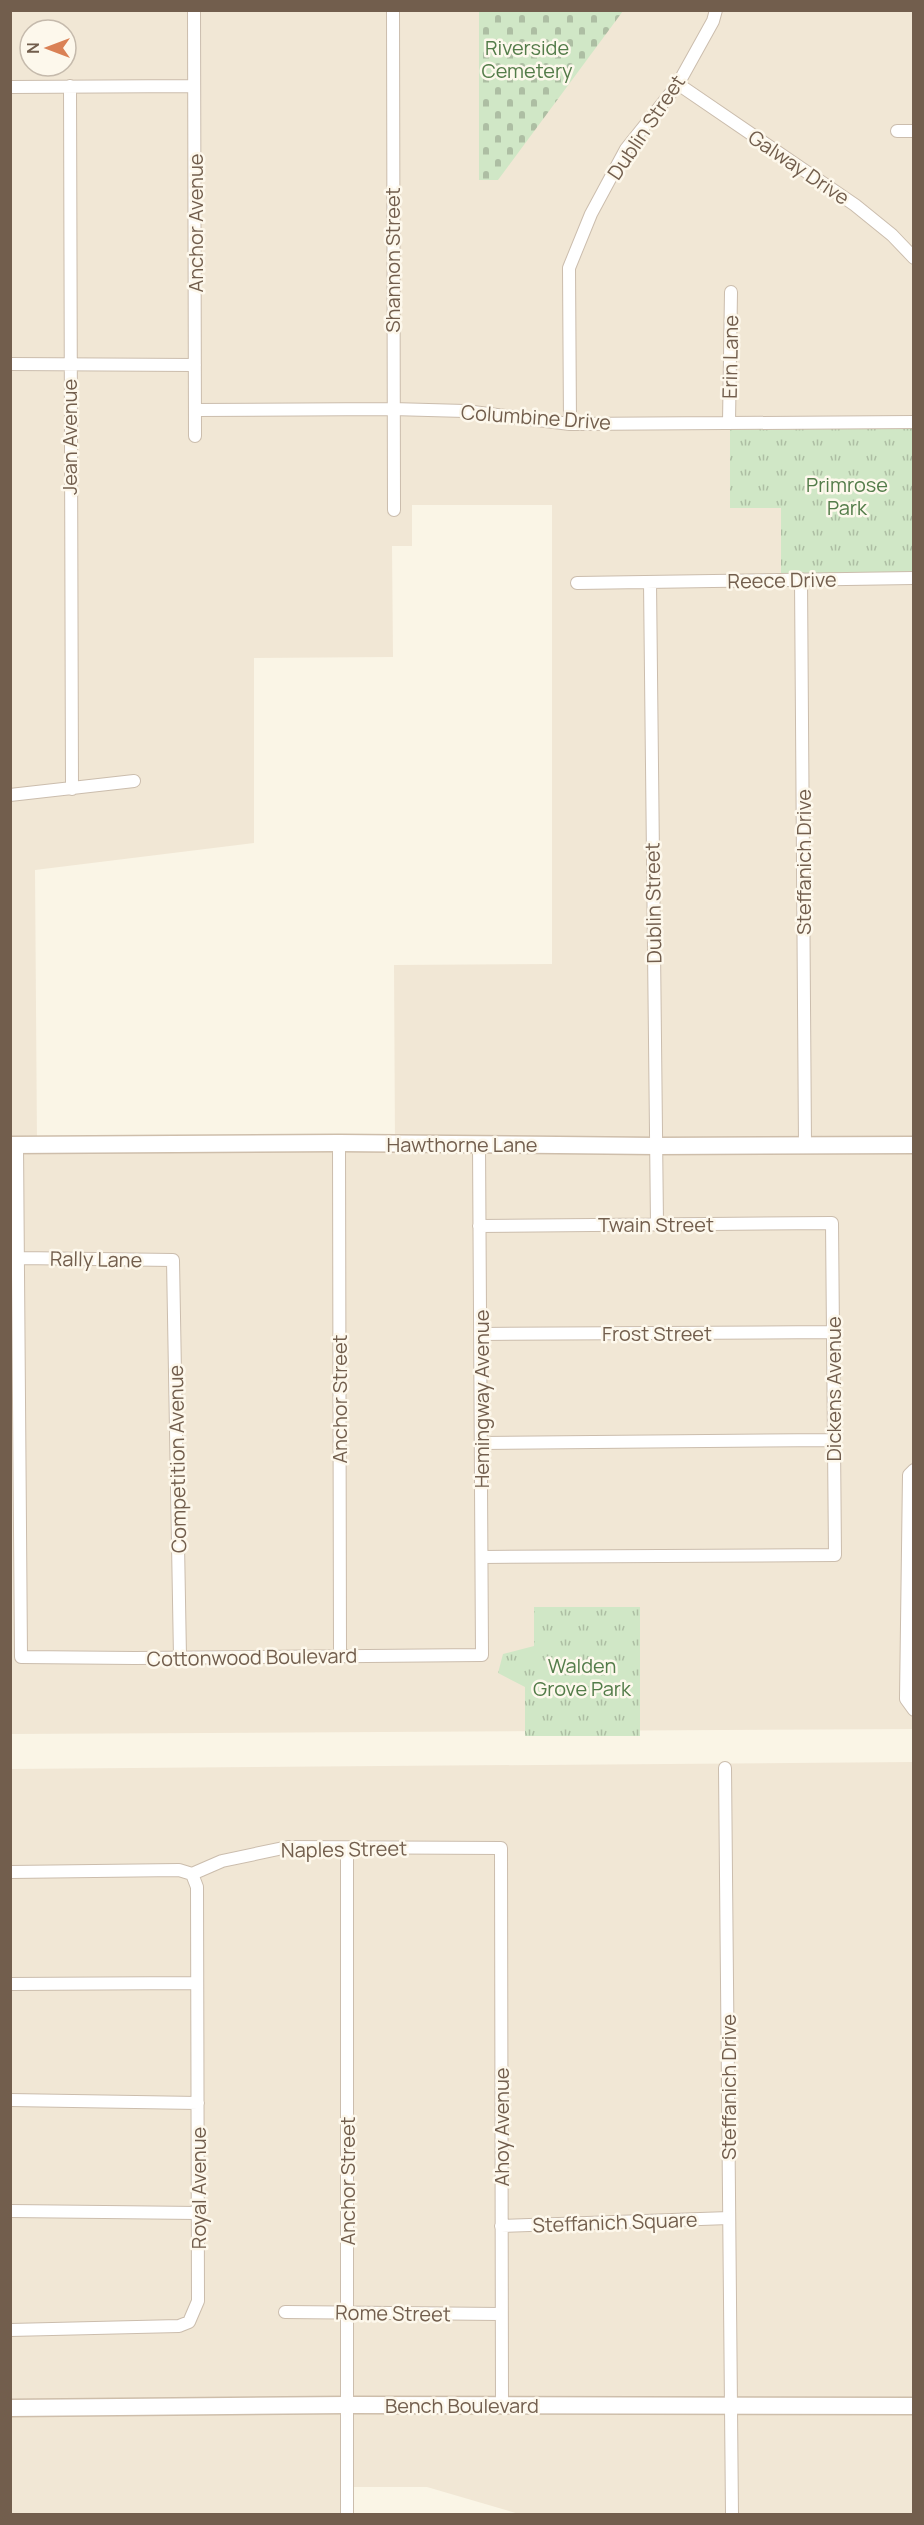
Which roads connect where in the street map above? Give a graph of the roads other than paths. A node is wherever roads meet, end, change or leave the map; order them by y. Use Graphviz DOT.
graph roads {
  1 [pos="194,10"];
  2 [pos="393,10"];
  3 [pos="716,10"];
  4 [pos="678,84"];
  5 [pos="70,86"];
  6 [pos="194,86"];
  7 [pos="10,87"];
  8 [pos="897,131"];
  9 [pos="914,131"];
  10 [pos="914,258"];
  11 [pos="731,292"];
  12 [pos="10,364"];
  13 [pos="69,364"];
  14 [pos="195,364"];
  15 [pos="393,409"];
  16 [pos="195,410"];
  17 [pos="729,422"];
  18 [pos="914,422"];
  19 [pos="570,424"];
  20 [pos="195,436"];
  21 [pos="394,510"];
  22 [pos="914,578"];
  23 [pos="801,579"];
  24 [pos="650,582"];
  25 [pos="577,583"];
  26 [pos="134,781"];
  27 [pos="72,789"];
  28 [pos="10,795"];
  29 [pos="339,1143"];
  30 [pos="479,1144"];
  31 [pos="805,1144"];
  32 [pos="14,1145"];
  33 [pos="914,1145"];
  34 [pos="656,1146"];
  35 [pos="832,1223"];
  36 [pos="657,1224"];
  37 [pos="479,1226"];
  38 [pos="19,1258"];
  39 [pos="173,1260"];
  40 [pos="833,1332"];
  41 [pos="480,1334"];
  42 [pos="834,1440"];
  43 [pos="481,1443"];
  44 [pos="911,1472"];
  45 [pos="482,1557"];
  46 [pos="340,1655"];
  47 [pos="482,1655"];
  48 [pos="180,1657"];
  49 [pos="914,1710"];
  50 [pos="725,1768"];
  51 [pos="347,1848"];
  52 [pos="501,1848"];
  53 [pos="10,1872"];
  54 [pos="192,1874"];
  55 [pos="198,1983"];
  56 [pos="10,1984"];
  57 [pos="10,2100"];
  58 [pos="198,2103"];
  59 [pos="10,2211"];
  60 [pos="198,2213"];
  61 [pos="729,2218"];
  62 [pos="501,2226"];
  63 [pos="285,2312"];
  64 [pos="347,2312"];
  65 [pos="501,2314"];
  66 [pos="10,2330"];
  67 [pos="346,2405"];
  68 [pos="502,2405"];
  69 [pos="730,2406"];
  70 [pos="914,2406"];
  71 [pos="10,2408"];
  72 [pos="346,2514"];
  73 [pos="732,2514"];
  1 -- 6 [label="street, Anchor Avenue"];
  2 -- 15 [label="street, Shannon Street"];
  3 -- 4 [label="street, Dublin Street"];
  4 -- 10 [label="street, Galway Drive"];
  4 -- 19 [label="street, Dublin Street"];
  5 -- 6 [label="street"];
  5 -- 7 [label="street"];
  5 -- 13 [label="street, Jean Avenue"];
  6 -- 14 [label="street, Anchor Avenue"];
  8 -- 9 [label="street"];
  11 -- 17 [label="street, Erin Lane"];
  12 -- 13 [label="street"];
  13 -- 14 [label="street"];
  13 -- 27 [label="street, Jean Avenue"];
  14 -- 16 [label="street, Anchor Avenue"];
  15 -- 16 [label="street, Columbine Drive"];
  15 -- 19 [label="street, Columbine Drive"];
  15 -- 21 [label="street, Shannon Street"];
  16 -- 20 [label="street, Anchor Avenue"];
  17 -- 18 [label="street, Columbine Drive"];
  17 -- 19 [label="street, Columbine Drive"];
  22 -- 23 [label="street, Reece Drive"];
  23 -- 24 [label="street, Reece Drive"];
  23 -- 31 [label="street, Steffanich Drive"];
  24 -- 25 [label="street, Reece Drive"];
  24 -- 34 [label="street, Dublin Street"];
  26 -- 27 [label="street"];
  27 -- 28 [label="street"];
  29 -- 30 [label="main road, Hawthorne Lane"];
  29 -- 32 [label="main road, Hawthorne Lane"];
  29 -- 46 [label="street, Anchor Street"];
  30 -- 34 [label="main road, Hawthorne Lane"];
  30 -- 37 [label="street, Hemingway Avenue"];
  31 -- 33 [label="main road, Hawthorne Lane"];
  31 -- 34 [label="main road, Hawthorne Lane"];
  32 -- 38 [label="street"];
  34 -- 36 [label="street, Dublin Street"];
  35 -- 36 [label="street, Twain Street"];
  35 -- 40 [label="street, Dickens Avenue"];
  36 -- 37 [label="street, Twain Street"];
  37 -- 41 [label="street, Hemingway Avenue"];
  38 -- 39 [label="street, Rally Lane"];
  38 -- 48 [label="street, Cottonwood Boulevard"];
  39 -- 48 [label="street, Competition Avenue"];
  40 -- 41 [label="street, Frost Street"];
  40 -- 42 [label="street, Dickens Avenue"];
  41 -- 43 [label="street, Hemingway Avenue"];
  42 -- 43 [label="street"];
  42 -- 45 [label="street, Dickens Avenue"];
  43 -- 45 [label="street, Hemingway Avenue"];
  44 -- 49 [label="street"];
  45 -- 47 [label="street, Hemingway Avenue"];
  46 -- 47 [label="street, Cottonwood Boulevard"];
  46 -- 48 [label="street, Cottonwood Boulevard"];
  50 -- 61 [label="street, Steffanich Drive"];
  51 -- 52 [label="street, Naples Street"];
  51 -- 54 [label="street, Naples Street"];
  51 -- 64 [label="street, Anchor Street"];
  52 -- 62 [label="street, Ahoy Avenue"];
  53 -- 54 [label="street"];
  54 -- 55 [label="street, Royal Avenue"];
  55 -- 56 [label="street"];
  55 -- 58 [label="street, Royal Avenue"];
  57 -- 58 [label="street"];
  58 -- 60 [label="street, Royal Avenue"];
  59 -- 60 [label="street"];
  60 -- 66 [label="street, Royal Avenue"];
  61 -- 62 [label="street, Steffanich Square"];
  61 -- 69 [label="street, Steffanich Drive"];
  62 -- 65 [label="street, Ahoy Avenue"];
  63 -- 64 [label="street, Rome Street"];
  64 -- 65 [label="street, Rome Street"];
  64 -- 67 [label="street, Anchor Street"];
  65 -- 68 [label="street, Ahoy Avenue"];
  67 -- 68 [label="main road, Bench Boulevard"];
  67 -- 71 [label="main road, Bench Boulevard"];
  67 -- 72 [label="street, Anchor Street"];
  68 -- 69 [label="main road, Bench Boulevard"];
  69 -- 70 [label="main road, Bench Boulevard"];
  69 -- 73 [label="street, Steffanich Drive"];
}
